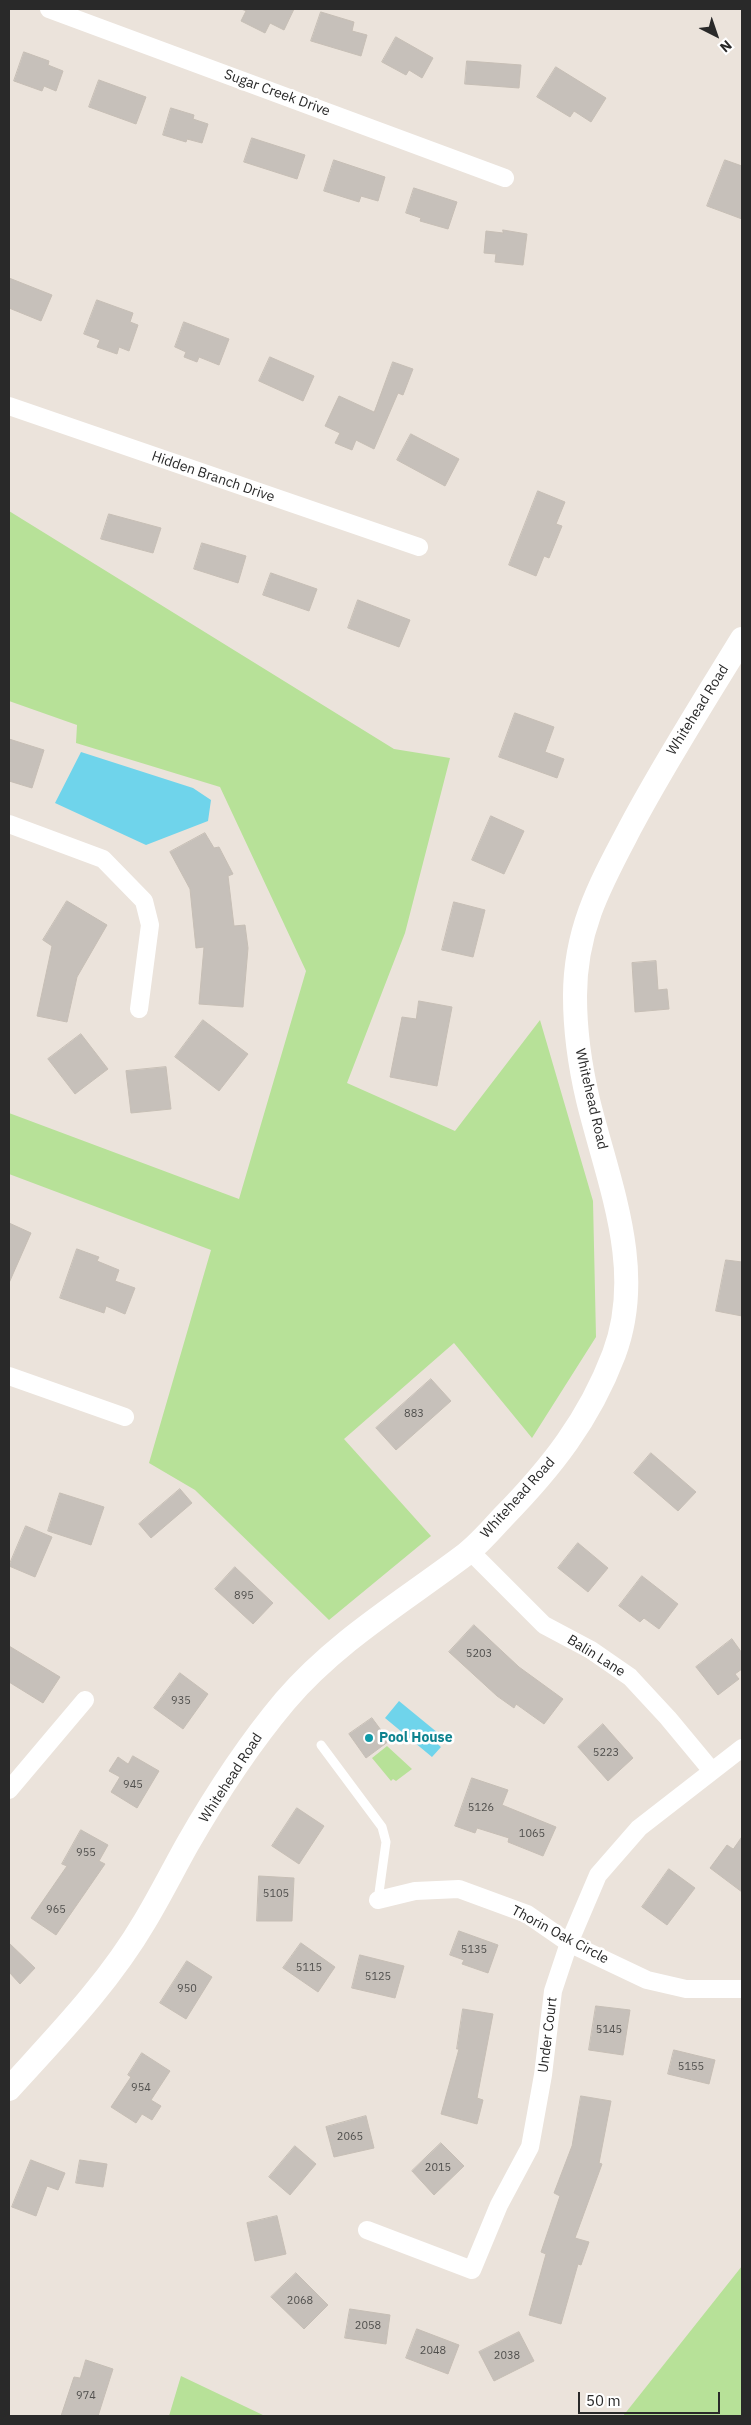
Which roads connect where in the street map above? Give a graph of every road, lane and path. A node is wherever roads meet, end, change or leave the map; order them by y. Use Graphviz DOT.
graph roads {
  1 [pos="49,9"];
  2 [pos="505,178"];
  3 [pos="9,406"];
  4 [pos="418,547"];
  5 [pos="742,639"];
  6 [pos="9,824"];
  7 [pos="140,1009"];
  8 [pos="9,1376"];
  9 [pos="125,1417"];
  10 [pos="470,1551"];
  11 [pos="85,1700"];
  12 [pos="321,1745"];
  13 [pos="742,1748"];
  14 [pos="712,1771"];
  15 [pos="9,1790"];
  16 [pos="378,1900"];
  17 [pos="569,1943"];
  18 [pos="742,1989"];
  19 [pos="9,2089"];
  20 [pos="367,2230"];
  1 -- 2 [label="street, Sugar Creek Drive"];
  3 -- 4 [label="street, Hidden Branch Drive"];
  5 -- 10 [label="street, Whitehead Road"];
  6 -- 7 [label="street"];
  8 -- 9 [label="street"];
  10 -- 14 [label="street, Balin Lane"];
  10 -- 19 [label="street, Whitehead Road"];
  11 -- 15 [label="street"];
  12 -- 16 [label="lane"];
  13 -- 14 [label="street, Under Court"];
  14 -- 17 [label="street, Under Court"];
  16 -- 17 [label="street, Thorin Oak Circle"];
  17 -- 18 [label="street, Thorin Oak Circle"];
  17 -- 20 [label="street, Under Court"];
}
